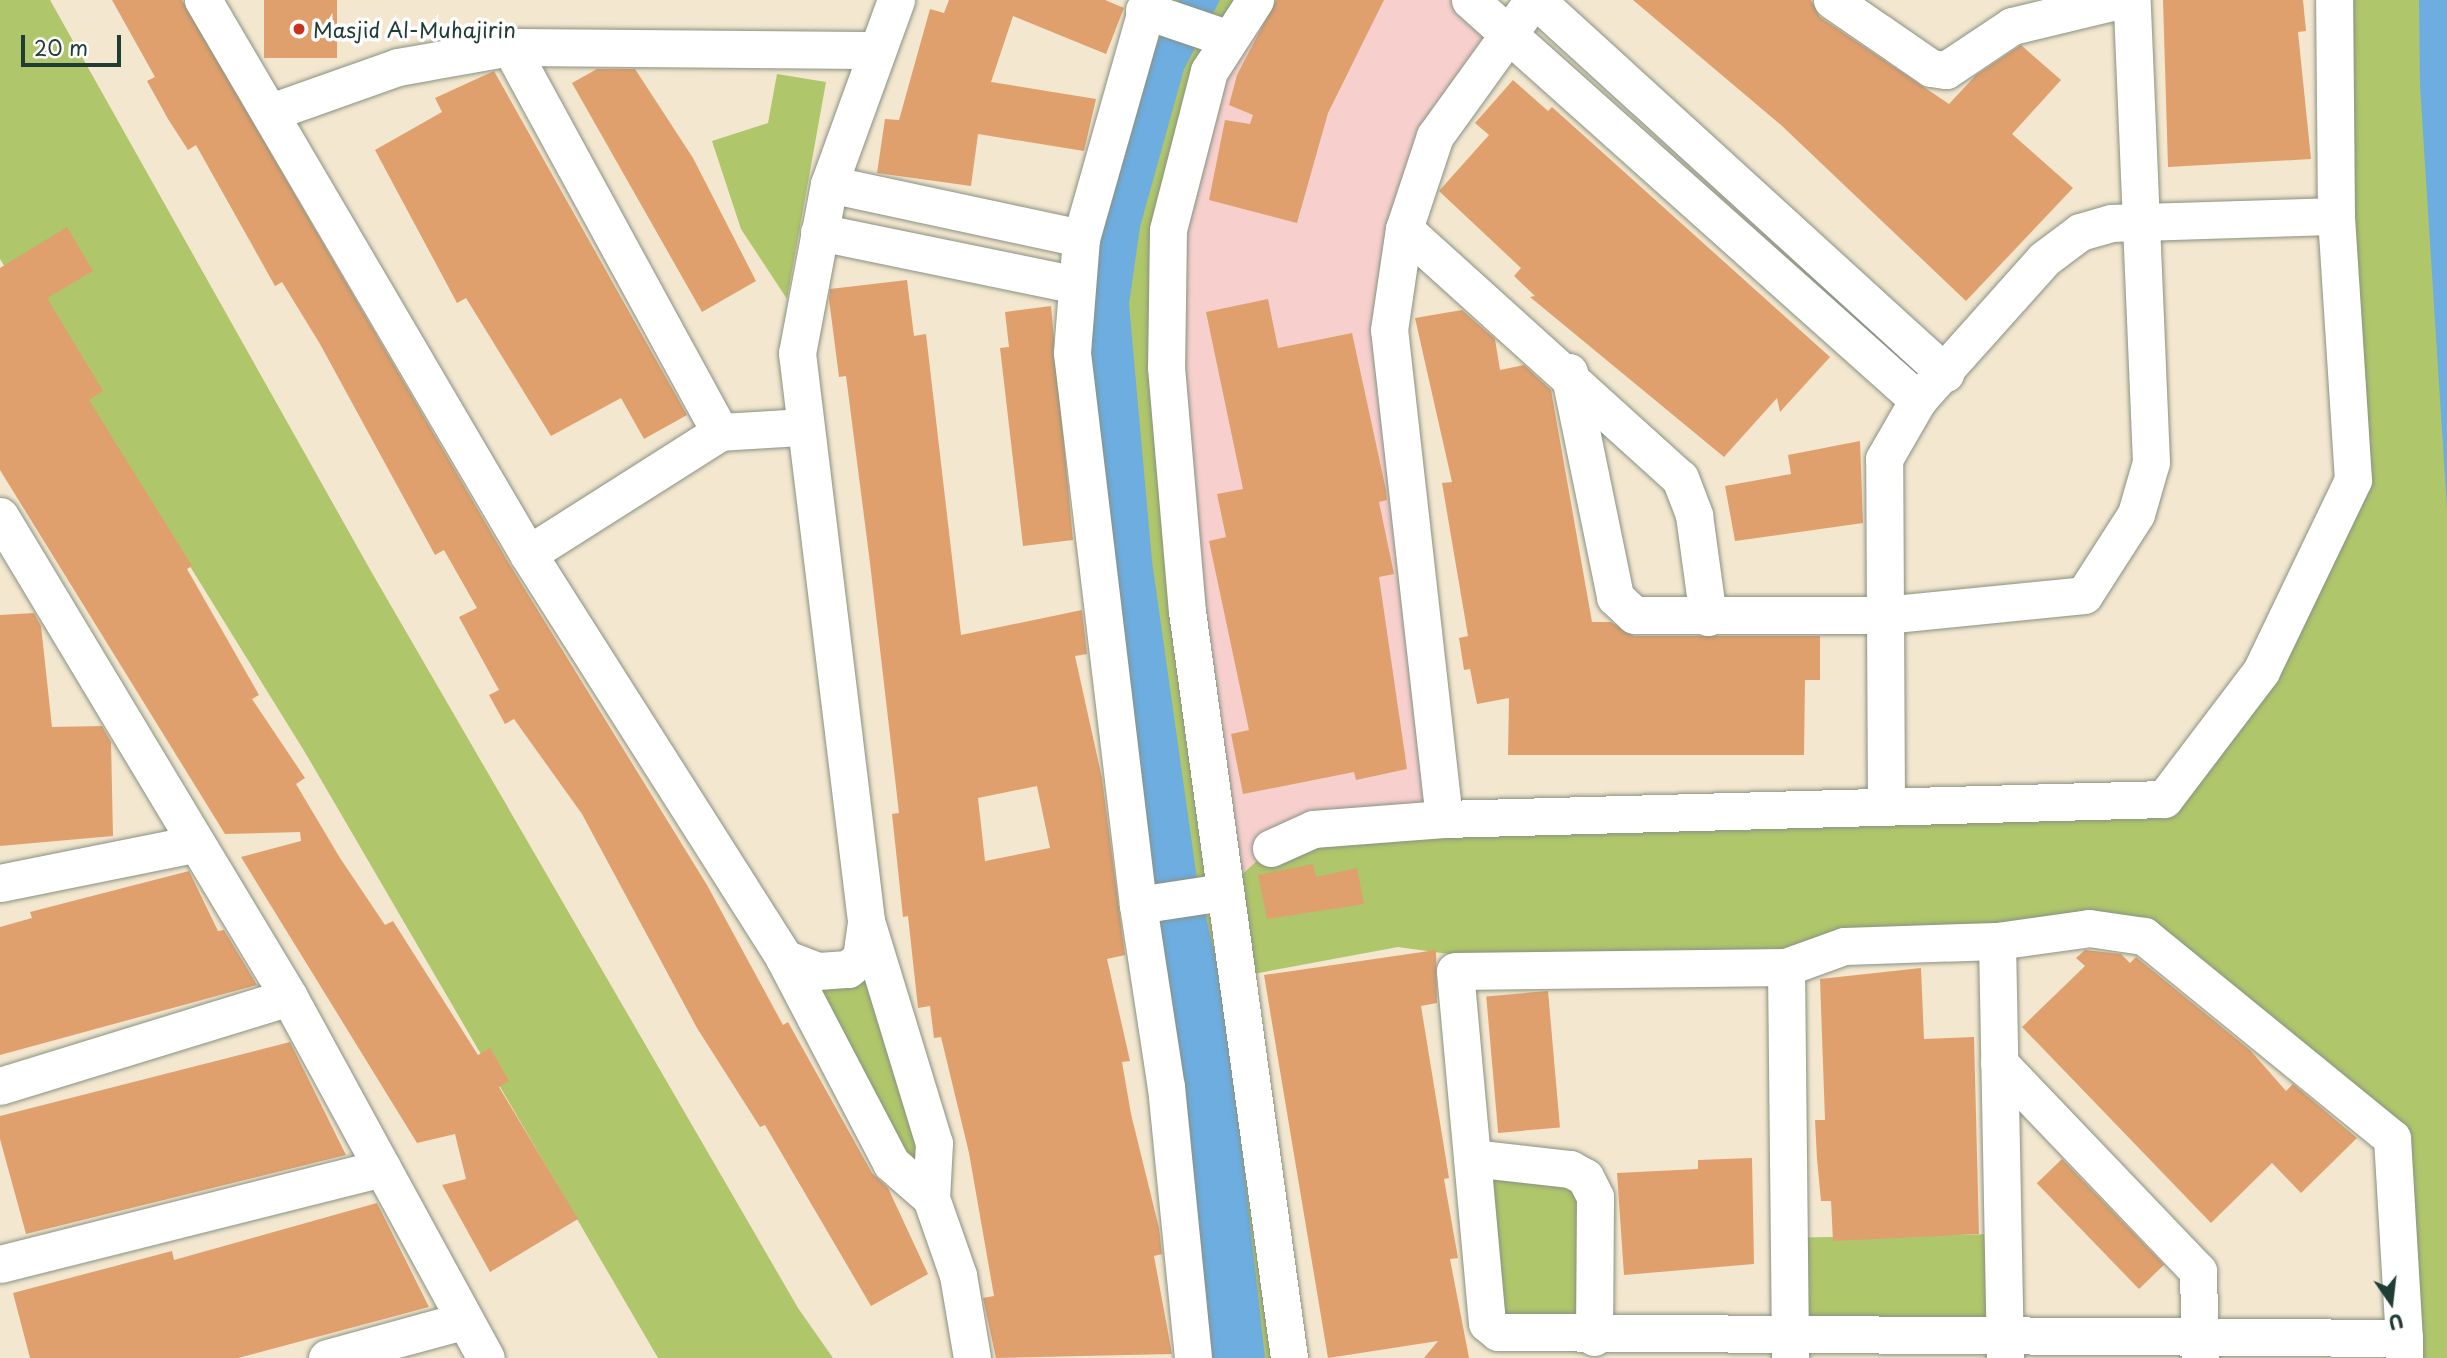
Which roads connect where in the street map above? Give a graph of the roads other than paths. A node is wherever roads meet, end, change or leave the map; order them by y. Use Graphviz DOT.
graph roads {
  1 [pos="203,0"];
  2 [pos="896,0"];
  3 [pos="1255,0"];
  4 [pos="1471,0"];
  5 [pos="1535,0"];
  6 [pos="1834,0"];
  7 [pos="2120,0"];
  8 [pos="2132,0"];
  9 [pos="2334,0"];
  10 [pos="1146,5"];
  11 [pos="1508,32"];
  12 [pos="1229,39"];
  13 [pos="510,47"];
  14 [pos="876,50"];
  15 [pos="271,112"];
  16 [pos="1705,154"];
  17 [pos="1676,183"];
  18 [pos="828,184"];
  19 [pos="2336,216"];
  20 [pos="2142,223"];
  21 [pos="1404,229"];
  22 [pos="819,232"];
  23 [pos="1081,239"];
  24 [pos="1073,284"];
  25 [pos="1569,372"];
  26 [pos="1945,373"];
  27 [pos="1918,400"];
  28 [pos="802,427"];
  29 [pos="720,432"];
  30 [pos="0,516"];
  31 [pos="528,554"];
  32 [pos="1884,615"];
  33 [pos="1708,617"];
  34 [pos="1886,805"];
  35 [pos="1444,819"];
  36 [pos="193,844"];
  37 [pos="1271,848"];
  38 [pos="0,883"];
  39 [pos="1213,894"];
  40 [pos="1148,904"];
  41 [pos="866,921"];
  42 [pos="1997,942"];
  43 [pos="784,958"];
  44 [pos="1786,967"];
  45 [pos="289,998"];
  46 [pos="1999,1063"];
  47 [pos="0,1086"];
  48 [pos="1472,1158"];
  49 [pos="382,1168"];
  50 [pos="930,1198"];
  51 [pos="0,1264"];
  52 [pos="462,1321"];
  53 [pos="1594,1336"];
  54 [pos="1790,1348"];
  55 [pos="2005,1348"];
  56 [pos="2200,1348"];
  57 [pos="2404,1348"];
  58 [pos="327,1358"];
  59 [pos="486,1358"];
  60 [pos="972,1358"];
  61 [pos="1193,1358"];
  62 [pos="1289,1358"];
  1 -- 15 [label="street"];
  2 -- 14 [label="street"];
  3 -- 12 [label="street"];
  4 -- 11 [label="street"];
  5 -- 11 [label="street"];
  5 -- 16 [label="street"];
  6 -- 7 [label="street"];
  8 -- 20 [label="street"];
  9 -- 19 [label="street"];
  10 -- 12 [label="street"];
  10 -- 23 [label="street"];
  11 -- 17 [label="street"];
  11 -- 21 [label="street"];
  12 -- 39 [label="street"];
  13 -- 14 [label="street"];
  13 -- 15 [label="street"];
  13 -- 29 [label="street"];
  14 -- 18 [label="street"];
  15 -- 31 [label="street"];
  16 -- 17 [label="street"];
  16 -- 26 [label="street"];
  17 -- 27 [label="street"];
  18 -- 22 [label="street"];
  18 -- 23 [label="street"];
  19 -- 20 [label="street"];
  19 -- 34 [label="street"];
  20 -- 26 [label="street"];
  20 -- 32 [label="street"];
  21 -- 25 [label="street"];
  21 -- 35 [label="street"];
  22 -- 24 [label="street"];
  22 -- 28 [label="street"];
  23 -- 24 [label="street"];
  24 -- 40 [label="street"];
  25 -- 33 [label="street"];
  25 -- 33 [label="street"];
  26 -- 27 [label="street"];
  27 -- 32 [label="street"];
  28 -- 29 [label="street"];
  28 -- 41 [label="street"];
  29 -- 31 [label="street"];
  30 -- 36 [label="street"];
  31 -- 43 [label="street"];
  32 -- 33 [label="street"];
  32 -- 34 [label="street"];
  34 -- 35 [label="street"];
  35 -- 37 [label="street"];
  36 -- 38 [label="street"];
  36 -- 45 [label="street"];
  39 -- 40 [label="street"];
  39 -- 62 [label="street"];
  40 -- 61 [label="street"];
  41 -- 43 [label="street"];
  41 -- 50 [label="street"];
  42 -- 44 [label="street"];
  42 -- 46 [label="street"];
  42 -- 57 [label="street"];
  43 -- 50 [label="street"];
  44 -- 48 [label="street"];
  44 -- 54 [label="street"];
  45 -- 47 [label="street"];
  45 -- 49 [label="street"];
  46 -- 55 [label="street"];
  46 -- 56 [label="street"];
  48 -- 53 [label="street"];
  48 -- 53 [label="street"];
  49 -- 51 [label="street"];
  49 -- 52 [label="street"];
  50 -- 60 [label="street"];
  52 -- 58 [label="street"];
  52 -- 59 [label="street"];
  53 -- 54 [label="street"];
  54 -- 55 [label="street"];
  55 -- 56 [label="street"];
  56 -- 57 [label="street"];
}
